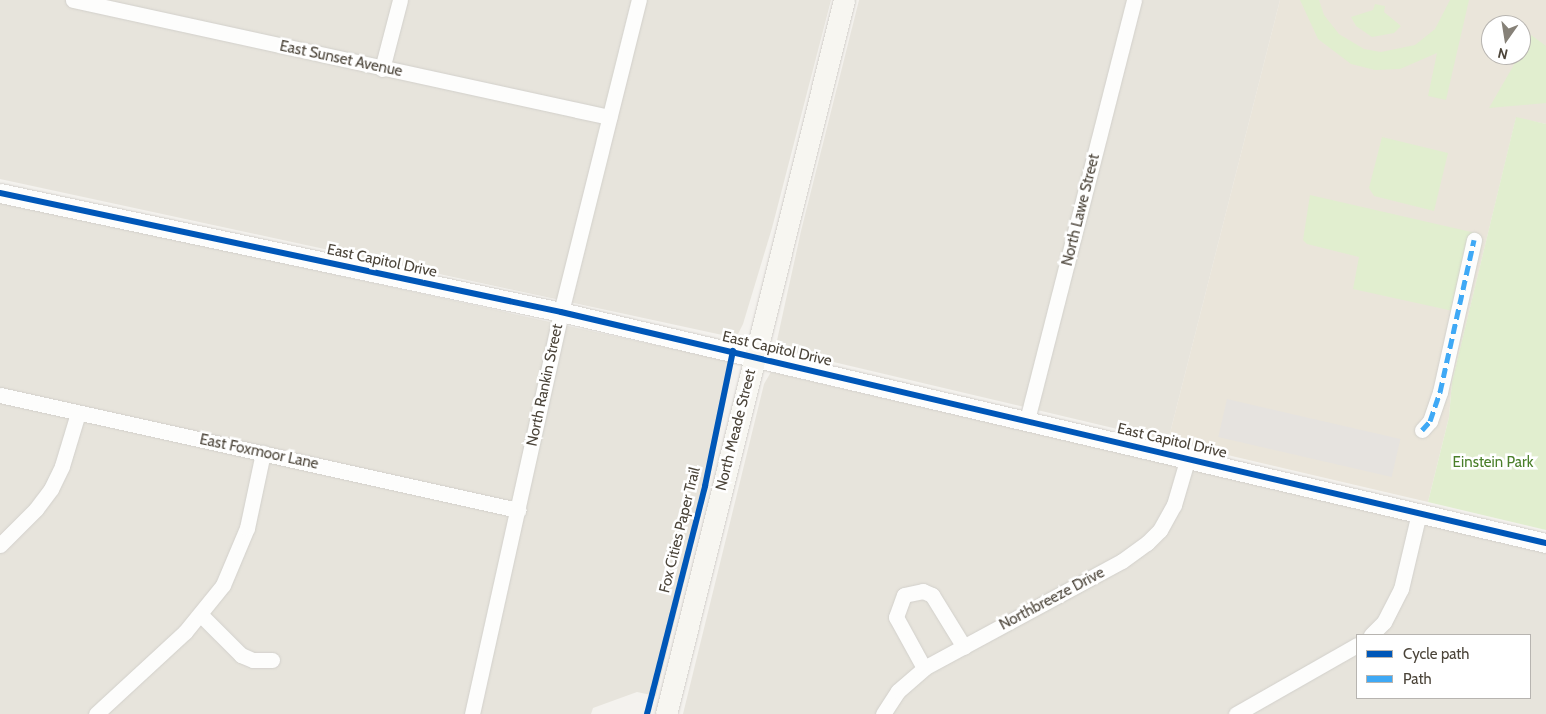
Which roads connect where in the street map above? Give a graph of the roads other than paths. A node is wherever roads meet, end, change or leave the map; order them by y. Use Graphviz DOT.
graph roads {
  1 [pos="73,0"];
  2 [pos="400,0"];
  3 [pos="639,0"];
  4 [pos="844,0"];
  5 [pos="1134,0"];
  6 [pos="382,69"];
  7 [pos="609,117"];
  8 [pos="0,193"];
  9 [pos="1474,240"];
  10 [pos="561,312"];
  11 [pos="754,356"];
  12 [pos="0,395"];
  13 [pos="78,413"];
  14 [pos="1027,420"];
  15 [pos="1422,430"];
  16 [pos="263,453"];
  17 [pos="1188,457"];
  18 [pos="518,510"];
  19 [pos="1419,513"];
  20 [pos="1546,543"];
  21 [pos="0,545"];
  22 [pos="201,615"];
  23 [pos="1372,634"];
  24 [pos="1356,646"];
  25 [pos="964,647"];
  26 [pos="272,660"];
  27 [pos="924,668"];
  28 [pos="96,714"];
  29 [pos="472,714"];
  30 [pos="666,714"];
  31 [pos="883,714"];
  32 [pos="1236,714"];
  1 -- 6 [label="street, East Sunset Avenue"];
  2 -- 6 [label="street"];
  3 -- 7 [label="street, North Rankin Street"];
  4 -- 11 [label="main road, North Meade Street"];
  5 -- 14 [label="street, North Lawe Street"];
  6 -- 7 [label="street, East Sunset Avenue"];
  7 -- 10 [label="street, North Rankin Street"];
  8 -- 10 [label="street, East Capitol Drive"];
  9 -- 15 [label="street"];
  10 -- 11 [label="street, East Capitol Drive"];
  10 -- 18 [label="street, North Rankin Street"];
  11 -- 14 [label="street, East Capitol Drive"];
  11 -- 30 [label="main road, North Meade Street"];
  12 -- 13 [label="street, East Foxmoor Lane"];
  13 -- 16 [label="street, East Foxmoor Lane"];
  13 -- 21 [label="street"];
  14 -- 17 [label="street, East Capitol Drive"];
  16 -- 18 [label="street, East Foxmoor Lane"];
  16 -- 22 [label="street"];
  17 -- 19 [label="street, East Capitol Drive"];
  17 -- 25 [label="street, Northbreeze Drive"];
  18 -- 29 [label="street, North Rankin Street"];
  19 -- 20 [label="street, East Capitol Drive"];
  19 -- 23 [label="street"];
  22 -- 26 [label="street"];
  22 -- 28 [label="street"];
  24 -- 32 [label="street"];
  25 -- 27 [label="street, Northbreeze Drive"];
  25 -- 27 [label="street"];
  27 -- 31 [label="street, Northbreeze Drive"];
}
